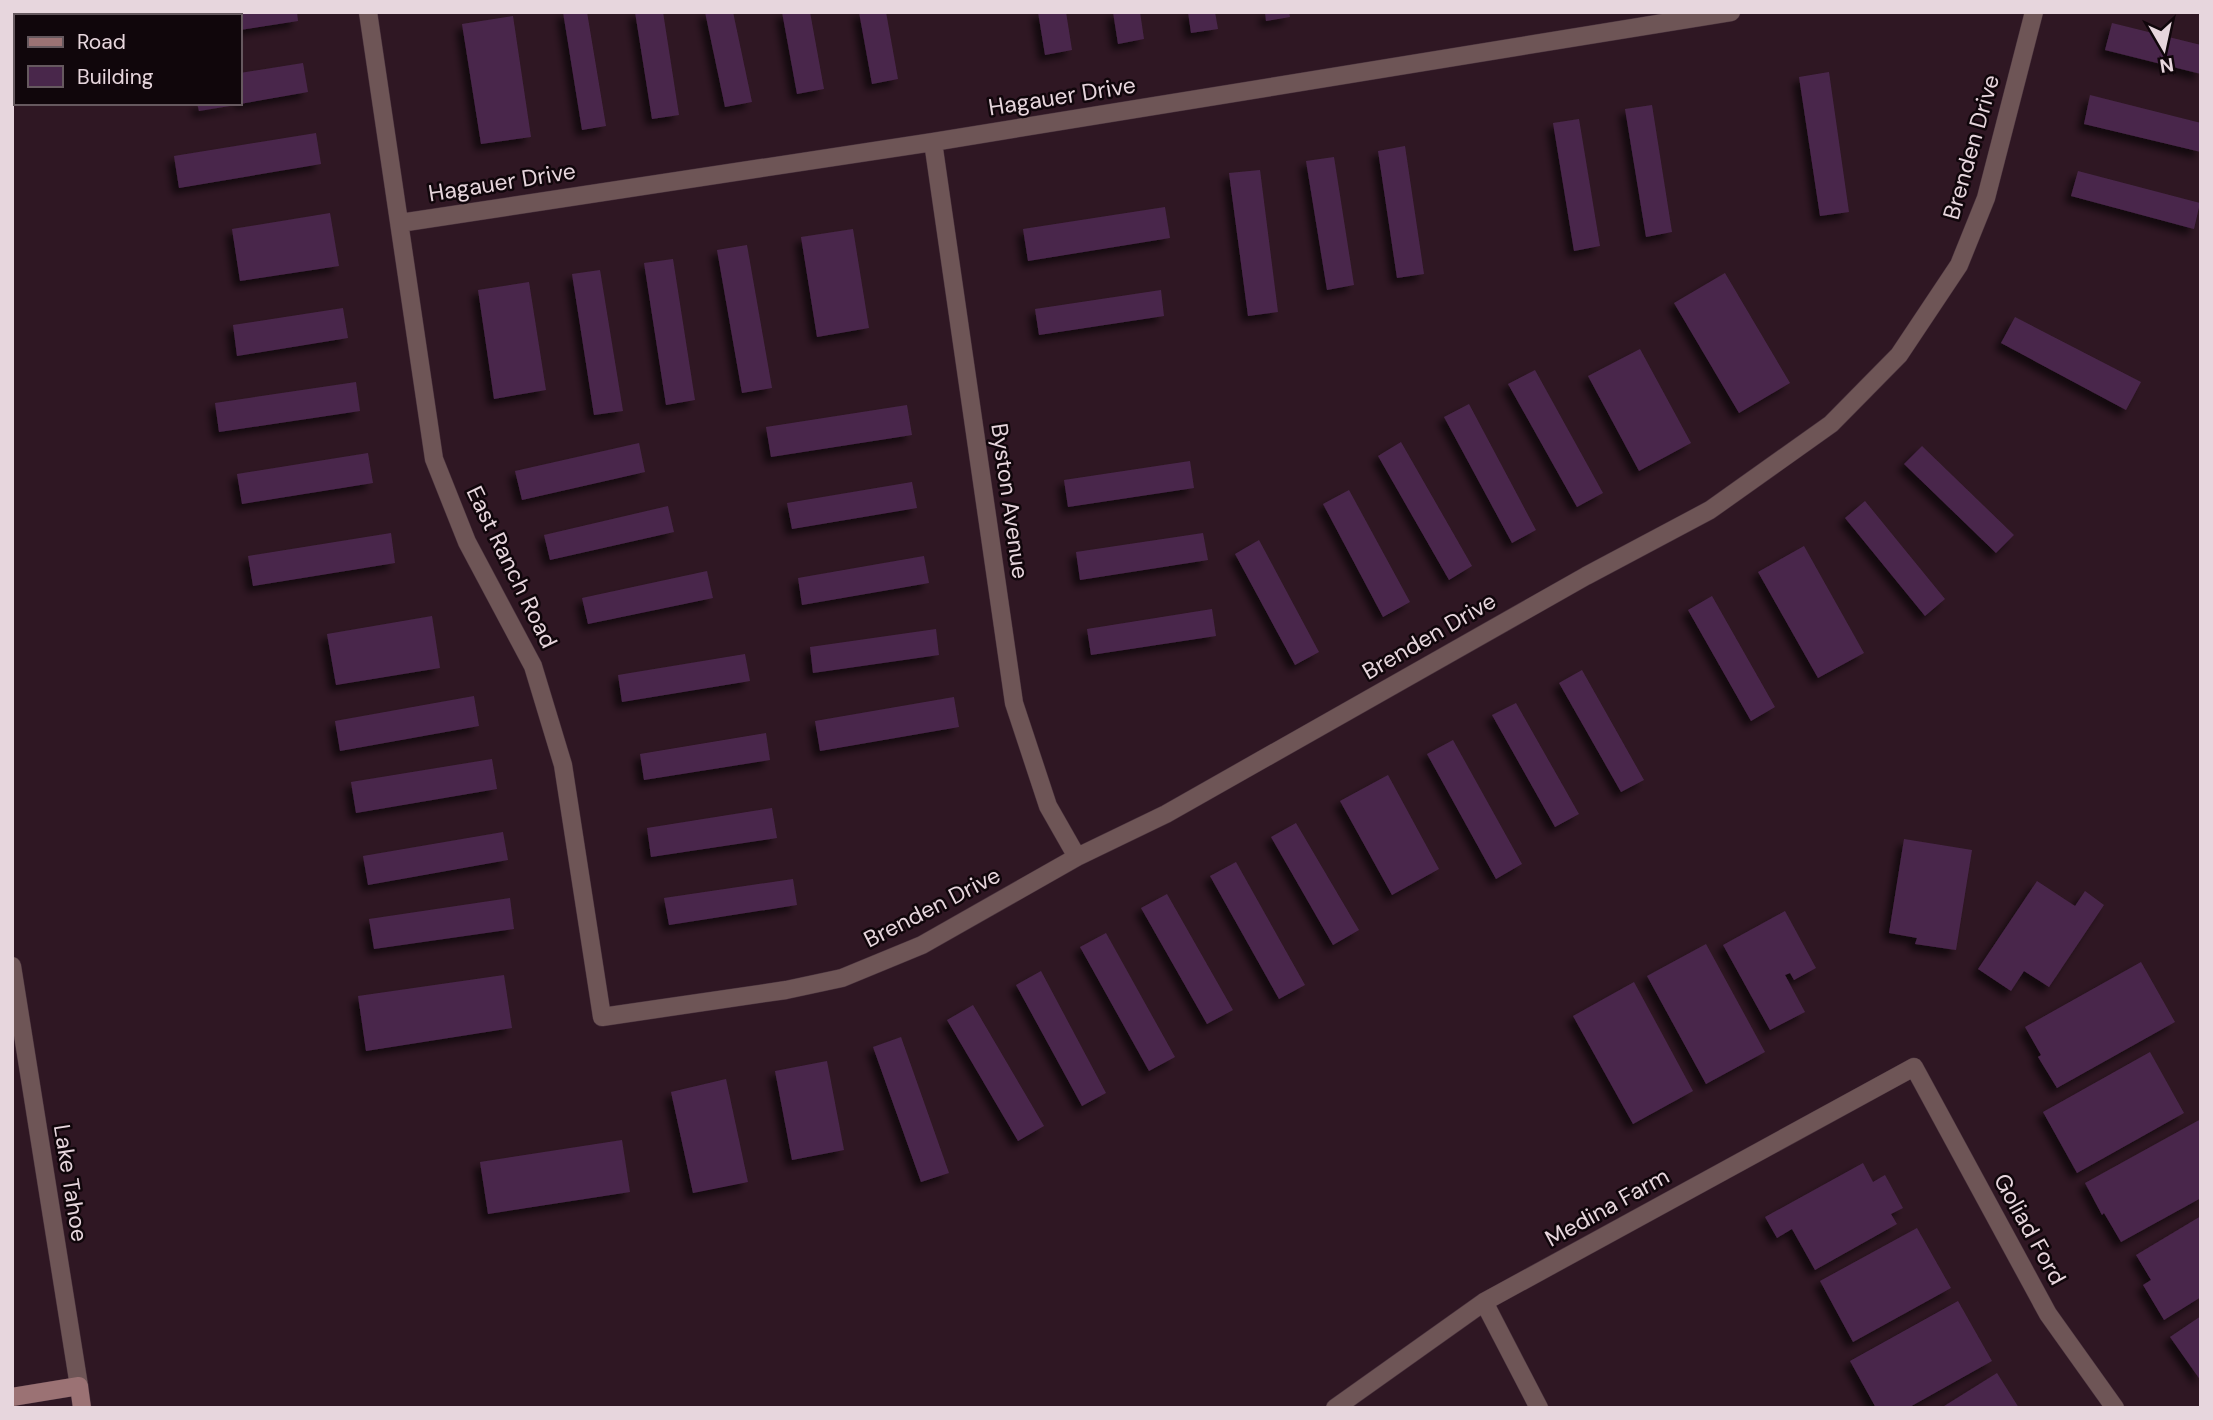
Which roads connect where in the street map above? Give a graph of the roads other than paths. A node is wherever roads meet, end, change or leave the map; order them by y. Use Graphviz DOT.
graph roads {
  1 [pos="368,12"];
  2 [pos="1731,12"];
  3 [pos="2034,12"];
  4 [pos="933,142"];
  5 [pos="400,223"];
  6 [pos="1077,857"];
  7 [pos="12,966"];
  8 [pos="602,1017"];
  9 [pos="1914,1067"];
  10 [pos="1484,1302"];
  11 [pos="79,1386"];
  12 [pos="12,1397"];
  13 [pos="82,1408"];
  14 [pos="1335,1408"];
  15 [pos="1539,1408"];
  16 [pos="2115,1408"];
  1 -- 5 [label="street, East Ranch Road"];
  2 -- 4 [label="street, Hagauer Drive"];
  3 -- 6 [label="street, Brenden Drive"];
  4 -- 5 [label="street, Hagauer Drive"];
  4 -- 6 [label="street, Byston Avenue"];
  5 -- 8 [label="street, East Ranch Road"];
  6 -- 8 [label="street, Brenden Drive"];
  7 -- 11 [label="street, Lake Tahoe"];
  9 -- 10 [label="street, Medina Farm"];
  9 -- 16 [label="street, Goliad Ford"];
  10 -- 14 [label="street, Medina Farm"];
  10 -- 15 [label="street"];
  11 -- 12 [label="street"];
  11 -- 13 [label="street, Lake Tahoe"];
}
